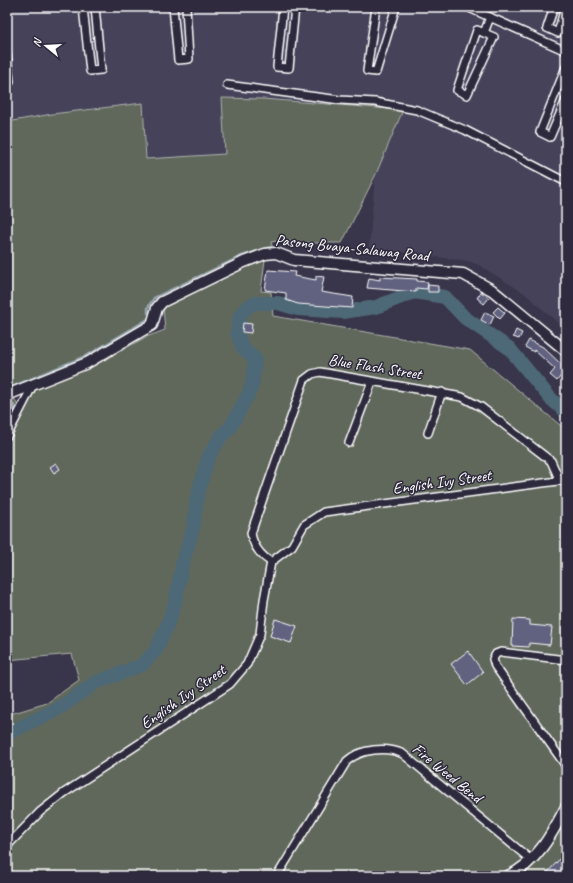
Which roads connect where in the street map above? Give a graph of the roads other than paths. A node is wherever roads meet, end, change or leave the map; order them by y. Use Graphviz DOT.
graph roads {
  1 [pos="83,7"];
  2 [pos="95,7"];
  3 [pos="173,7"];
  4 [pos="186,7"];
  5 [pos="283,7"];
  6 [pos="295,7"];
  7 [pos="376,7"];
  8 [pos="396,7"];
  9 [pos="468,7"];
  10 [pos="554,7"];
  11 [pos="566,7"];
  12 [pos="490,17"];
  13 [pos="552,30"];
  14 [pos="484,33"];
  15 [pos="547,43"];
  16 [pos="566,51"];
  17 [pos="7,55"];
  18 [pos="566,70"];
  19 [pos="7,82"];
  20 [pos="227,86"];
  21 [pos="566,100"];
  22 [pos="566,182"];
  23 [pos="566,351"];
  24 [pos="372,382"];
  25 [pos="32,385"];
  26 [pos="442,392"];
  27 [pos="7,395"];
  28 [pos="428,433"];
  29 [pos="7,436"];
  30 [pos="349,443"];
  31 [pos="563,480"];
  32 [pos="271,562"];
  33 [pos="566,660"];
  34 [pos="566,766"];
  35 [pos="566,807"];
  36 [pos="7,846"];
  37 [pos="532,860"];
  38 [pos="276,876"];
  39 [pos="508,876"];
  1 -- 2 [label="street"];
  3 -- 4 [label="street"];
  5 -- 6 [label="street"];
  7 -- 8 [label="street"];
  9 -- 12 [label="street"];
  10 -- 13 [label="street"];
  11 -- 13 [label="street"];
  12 -- 14 [label="street"];
  12 -- 15 [label="street"];
  13 -- 15 [label="street"];
  14 -- 14 [label="street"];
  15 -- 16 [label="street"];
  17 -- 19 [label="street"];
  18 -- 21 [label="street"];
  20 -- 22 [label="street"];
  23 -- 25 [label="street, Pasong Buaya-Salawag Road"];
  24 -- 26 [label="street, Blue Flash Street"];
  24 -- 30 [label="street"];
  24 -- 32 [label="street, Blue Flash Street"];
  25 -- 27 [label="street, Pasong Buaya-Salawag Road"];
  25 -- 29 [label="street"];
  26 -- 28 [label="street"];
  26 -- 31 [label="street, Blue Flash Street"];
  31 -- 32 [label="street, English Ivy Street"];
  32 -- 36 [label="street, English Ivy Street"];
  33 -- 34 [label="street"];
  35 -- 37 [label="street"];
  37 -- 38 [label="street, Fire Weed Bend"];
  37 -- 39 [label="street"];
}
